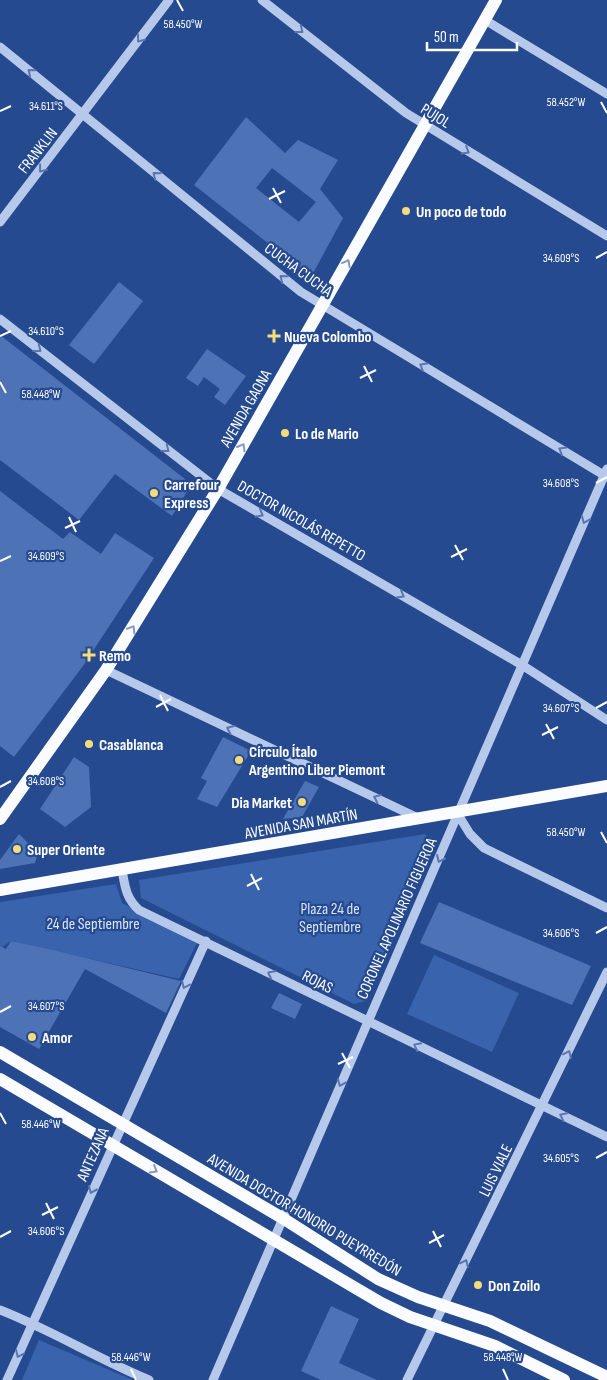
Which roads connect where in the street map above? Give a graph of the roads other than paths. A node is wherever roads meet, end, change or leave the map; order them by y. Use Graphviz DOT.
graph roads {
  1 [pos="169,0"];
  2 [pos="262,0"];
  3 [pos="496,0"];
  4 [pos="485,20"];
  5 [pos="0,47"];
  6 [pos="607,94"];
  7 [pos="83,116"];
  8 [pos="425,126"];
  9 [pos="0,222"];
  10 [pos="607,236"];
  11 [pos="323,305"];
  12 [pos="0,319"];
  13 [pos="606,474"];
  14 [pos="218,489"];
  15 [pos="522,665"];
  16 [pos="106,670"];
  17 [pos="607,720"];
  18 [pos="607,786"];
  19 [pos="457,813"];
  20 [pos="0,819"];
  21 [pos="421,819"];
  22 [pos="122,870"];
  23 [pos="1,889"];
  24 [pos="607,908"];
  25 [pos="206,941"];
  26 [pos="607,972"];
  27 [pos="366,1022"];
  28 [pos="0,1052"];
  29 [pos="0,1079"];
  30 [pos="543,1106"];
  31 [pos="122,1123"];
  32 [pos="607,1137"];
  33 [pos="112,1145"];
  34 [pos="284,1219"];
  35 [pos="275,1241"];
  36 [pos="443,1306"];
  37 [pos="0,1310"];
  38 [pos="34,1323"];
  39 [pos="434,1326"];
  40 [pos="607,1377"];
  41 [pos="7,1380"];
  42 [pos="149,1380"];
  43 [pos="213,1380"];
  44 [pos="407,1380"];
  45 [pos="564,1380"];
  1 -- 7 [label="street, FRANKLIN, one-way"];
  2 -- 8 [label="street, PUJOL, one-way"];
  3 -- 4 [label="main road, AVENIDA GAONA"];
  4 -- 6 [label="street"];
  4 -- 8 [label="main road, AVENIDA GAONA"];
  7 -- 5 [label="street, CUCHA CUCHA, one-way"];
  7 -- 9 [label="street, FRANKLIN, one-way"];
  11 -- 7 [label="street, CUCHA CUCHA, one-way"];
  8 -- 10 [label="street, PUJOL, one-way"];
  11 -- 8 [label="main road, AVENIDA GAONA, one-way"];
  13 -- 11 [label="street, CUCHA CUCHA, one-way"];
  14 -- 11 [label="main road, AVENIDA GAONA, one-way"];
  12 -- 14 [label="street, DOCTOR NICOLÁS REPETTO, one-way"];
  13 -- 15 [label="street, CORONEL APOLINARIO FIGUEROA, one-way"];
  14 -- 15 [label="street, DOCTOR NICOLÁS REPETTO, one-way"];
  16 -- 14 [label="main road, AVENIDA GAONA, one-way"];
  15 -- 17 [label="street, DOCTOR NICOLÁS REPETTO"];
  15 -- 19 [label="street, CORONEL APOLINARIO FIGUEROA"];
  16 -- 20 [label="main road, AVENIDA GAONA"];
  21 -- 16 [label="street, one-way"];
  18 -- 19 [label="main road, AVENIDA SAN MARTÍN"];
  19 -- 21 [label="main road, AVENIDA SAN MARTÍN"];
  19 -- 24 [label="street"];
  19 -- 27 [label="street, CORONEL APOLINARIO FIGUEROA, one-way"];
  21 -- 22 [label="main road, AVENIDA SAN MARTÍN"];
  22 -- 23 [label="main road, AVENIDA SAN MARTÍN"];
  22 -- 25 [label="street, ROJAS"];
  27 -- 25 [label="street, ROJAS, one-way"];
  25 -- 31 [label="street, ANTEZANA, one-way"];
  30 -- 26 [label="street, LUIS VIALE, one-way"];
  30 -- 27 [label="street, ROJAS, one-way"];
  27 -- 34 [label="street, CORONEL APOLINARIO FIGUEROA, one-way"];
  28 -- 31 [label="main road, AVENIDA DOCTOR HONORIO PUEYRREDÓN"];
  29 -- 33 [label="main road"];
  32 -- 30 [label="street, ROJAS, one-way"];
  36 -- 30 [label="street, LUIS VIALE, one-way"];
  31 -- 33 [label="street, ANTEZANA"];
  31 -- 34 [label="main road, AVENIDA DOCTOR HONORIO PUEYRREDÓN"];
  33 -- 35 [label="main road, one-way"];
  33 -- 38 [label="street, ANTEZANA, one-way"];
  34 -- 35 [label="street, CORONEL APOLINARIO FIGUEROA"];
  34 -- 36 [label="main road, AVENIDA DOCTOR HONORIO PUEYRREDÓN"];
  35 -- 39 [label="main road"];
  35 -- 43 [label="street, CORONEL APOLINARIO FIGUEROA"];
  36 -- 39 [label="street, LUIS VIALE"];
  36 -- 40 [label="main road, AVENIDA DOCTOR HONORIO PUEYRREDÓN"];
  37 -- 38 [label="street"];
  38 -- 41 [label="street, ANTEZANA, one-way"];
  38 -- 42 [label="street"];
  39 -- 44 [label="street, LUIS VIALE"];
  39 -- 45 [label="main road"];
}
